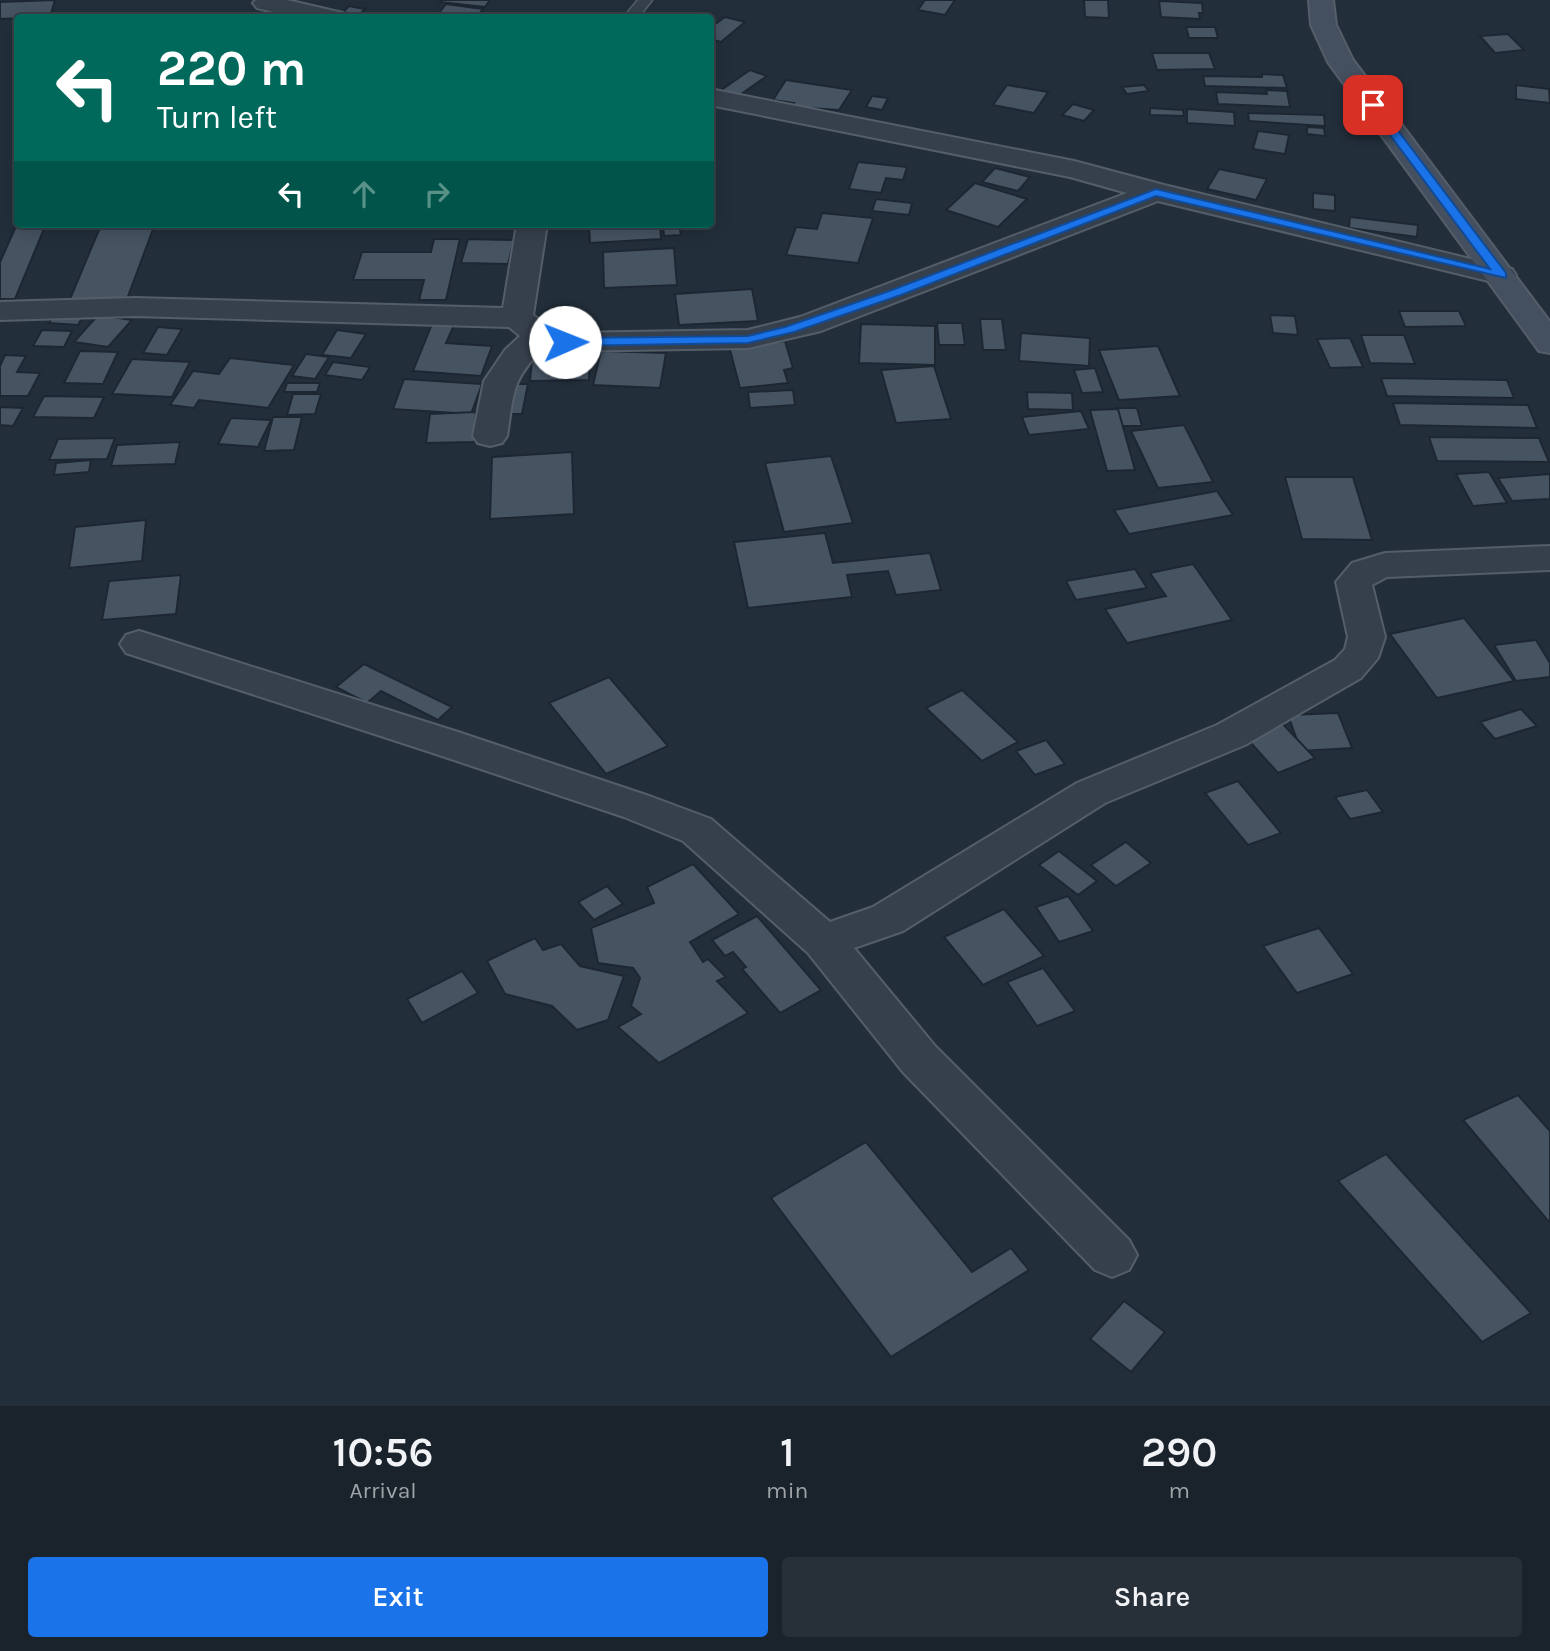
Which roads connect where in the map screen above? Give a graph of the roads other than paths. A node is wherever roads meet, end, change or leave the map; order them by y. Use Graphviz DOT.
graph roads {
  1 [pos="645,0"];
  2 [pos="1321,0"];
  3 [pos="266,3"];
  4 [pos="316,14"];
  5 [pos="633,14"];
  6 [pos="714,98"];
  7 [pos="1156,192"];
  8 [pos="532,228"];
  9 [pos="1502,275"];
  10 [pos="0,311"];
  11 [pos="528,327"];
  12 [pos="1550,344"];
  13 [pos="490,436"];
  14 [pos="1550,558"];
  15 [pos="139,644"];
  16 [pos="823,941"];
  17 [pos="1112,1255"];
  1 -- 5 [label="lane"];
  2 -- 9 [label="street"];
  3 -- 4 [label="street"];
  6 -- 7 [label="street"];
  7 -- 9 [label="street"];
  7 -- 11 [label="street"];
  8 -- 11 [label="street"];
  9 -- 12 [label="street"];
  10 -- 11 [label="street"];
  11 -- 13 [label="street"];
  14 -- 16 [label="street"];
  15 -- 16 [label="street"];
  16 -- 17 [label="street"];
}
